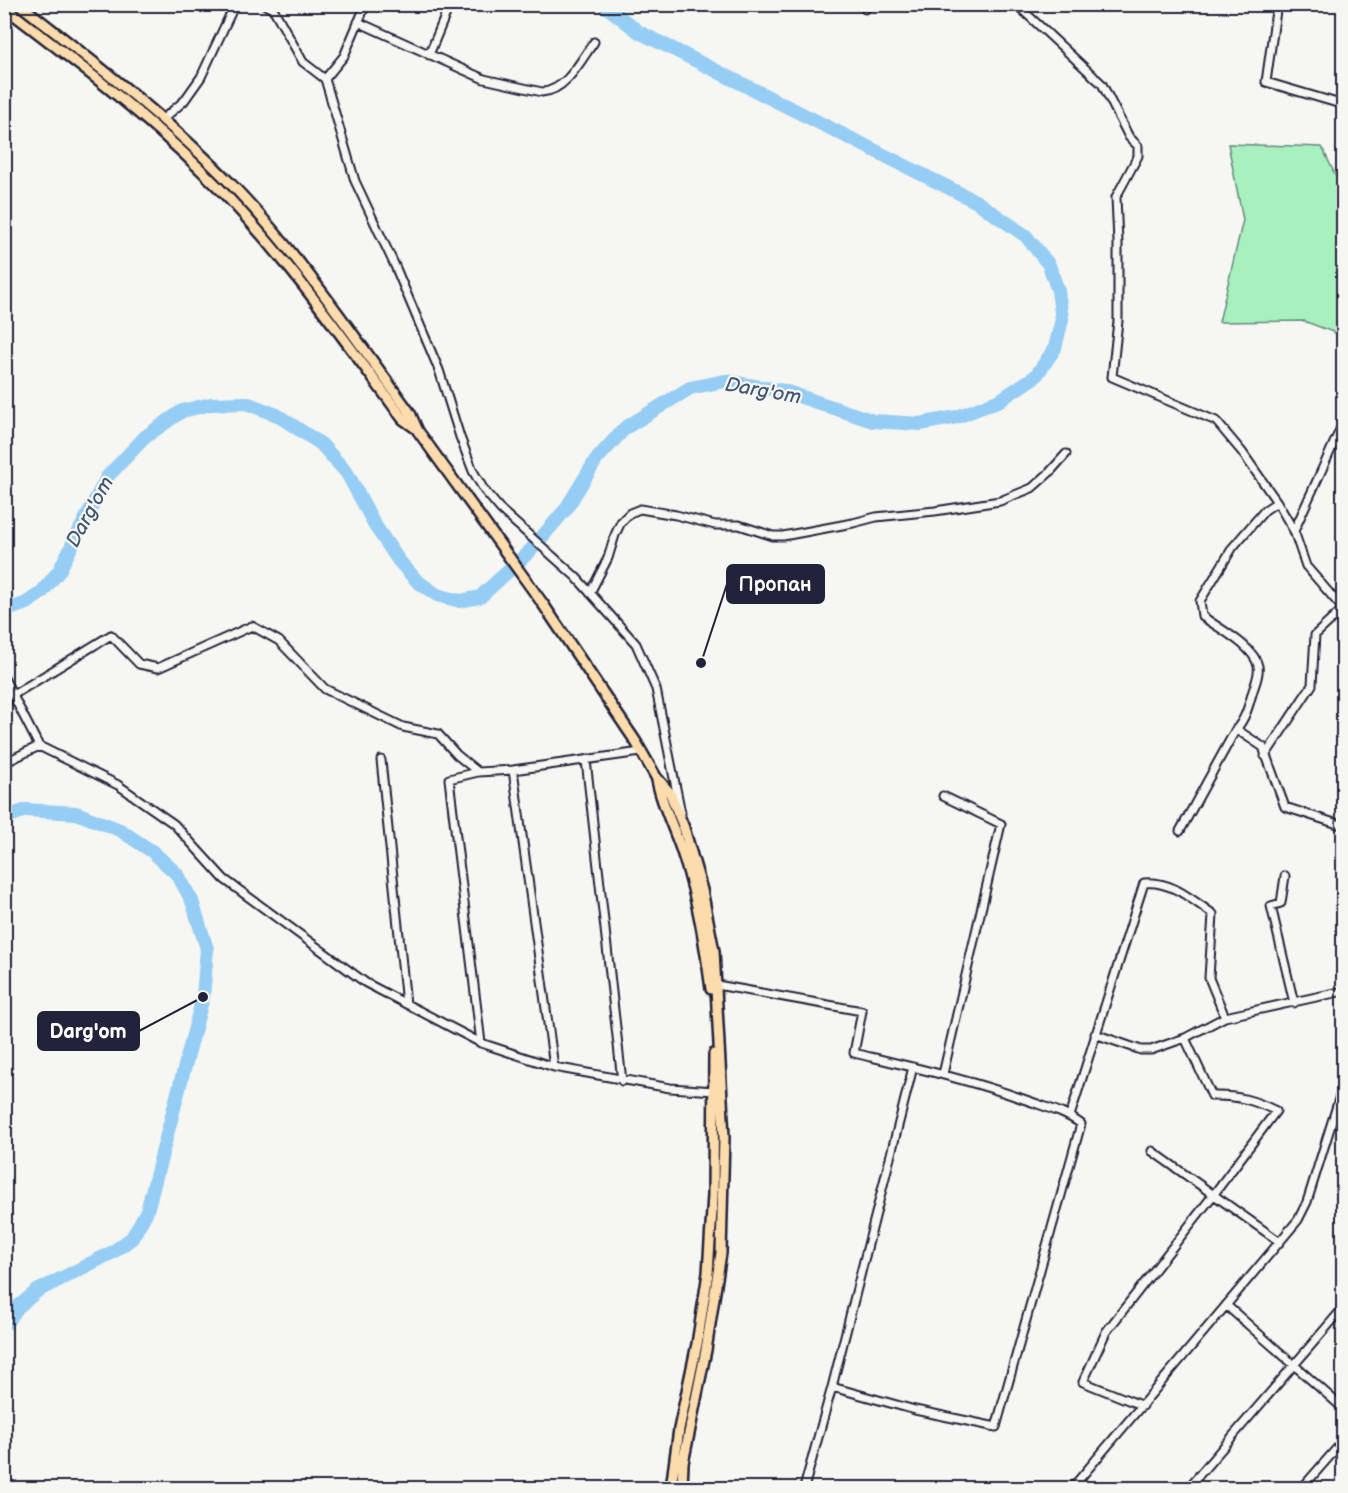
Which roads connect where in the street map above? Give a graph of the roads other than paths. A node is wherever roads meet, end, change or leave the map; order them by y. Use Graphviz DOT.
graph roads {
  1 [pos="19,4"];
  2 [pos="235,4"];
  3 [pos="264,4"];
  4 [pos="366,4"];
  5 [pos="450,4"];
  6 [pos="1017,4"];
  7 [pos="1277,4"];
  8 [pos="4,7"];
  9 [pos="32,14"];
  10 [pos="358,22"];
  11 [pos="26,23"];
  12 [pos="594,42"];
  13 [pos="429,55"];
  14 [pos="326,80"];
  15 [pos="1344,105"];
  16 [pos="163,119"];
  17 [pos="1344,421"];
  18 [pos="418,431"];
  19 [pos="1066,454"];
  20 [pos="1277,502"];
  21 [pos="1294,531"];
  22 [pos="590,593"];
  23 [pos="1343,610"];
  24 [pos="4,678"];
  25 [pos="13,695"];
  26 [pos="1236,729"];
  27 [pos="39,746"];
  28 [pos="641,752"];
  29 [pos="1265,756"];
  30 [pos="381,760"];
  31 [pos="586,760"];
  32 [pos="4,763"];
  33 [pos="513,770"];
  34 [pos="478,772"];
  35 [pos="656,777"];
  36 [pos="943,796"];
  37 [pos="1344,826"];
  38 [pos="684,828"];
  39 [pos="1180,831"];
  40 [pos="1285,876"];
  41 [pos="717,985"];
  42 [pos="1344,991"];
  43 [pos="1294,1003"];
  44 [pos="406,1004"];
  45 [pos="1225,1017"];
  46 [pos="1095,1034"];
  47 [pos="1185,1038"];
  48 [pos="481,1043"];
  49 [pos="554,1067"];
  50 [pos="913,1067"];
  51 [pos="943,1074"];
  52 [pos="622,1081"];
  53 [pos="1344,1083"];
  54 [pos="715,1091"];
  55 [pos="1340,1108"];
  56 [pos="1070,1116"];
  57 [pos="1152,1151"];
  58 [pos="1214,1194"];
  59 [pos="1280,1242"];
  60 [pos="713,1274"];
  61 [pos="1226,1305"];
  62 [pos="1344,1307"];
  63 [pos="1296,1365"];
  64 [pos="832,1387"];
  65 [pos="1143,1406"];
  66 [pos="1344,1409"];
  67 [pos="1344,1440"];
  68 [pos="671,1488"];
  69 [pos="682,1488"];
  70 [pos="804,1488"];
  71 [pos="1072,1488"];
  72 [pos="1188,1488"];
  73 [pos="1302,1488"];
  1 -- 9 [label="main road"];
  2 -- 16 [label="street"];
  3 -- 14 [label="street"];
  4 -- 10 [label="street"];
  5 -- 13 [label="street"];
  6 -- 20 [label="street"];
  7 -- 15 [label="street"];
  8 -- 11 [label="main road"];
  9 -- 11 [label="main road"];
  9 -- 16 [label="main road"];
  10 -- 13 [label="street"];
  10 -- 14 [label="street"];
  11 -- 18 [label="main road"];
  12 -- 13 [label="street"];
  14 -- 22 [label="street"];
  16 -- 18 [label="main road"];
  17 -- 21 [label="street"];
  18 -- 28 [label="main road"];
  19 -- 22 [label="street"];
  20 -- 21 [label="street"];
  20 -- 26 [label="street"];
  21 -- 23 [label="street"];
  22 -- 38 [label="street"];
  23 -- 29 [label="street"];
  24 -- 25 [label="street"];
  25 -- 27 [label="street"];
  25 -- 34 [label="street"];
  26 -- 29 [label="street"];
  26 -- 39 [label="street"];
  27 -- 32 [label="street"];
  27 -- 44 [label="street"];
  28 -- 31 [label="street"];
  28 -- 35 [label="main road"];
  29 -- 37 [label="street"];
  30 -- 44 [label="street"];
  31 -- 33 [label="street"];
  31 -- 52 [label="street"];
  33 -- 34 [label="street"];
  33 -- 49 [label="street"];
  34 -- 48 [label="street"];
  35 -- 38 [label="main road"];
  35 -- 54 [label="main road"];
  36 -- 51 [label="street"];
  38 -- 41 [label="main road"];
  40 -- 43 [label="street"];
  41 -- 50 [label="street"];
  41 -- 60 [label="main road"];
  42 -- 43 [label="street"];
  43 -- 45 [label="street"];
  44 -- 48 [label="street"];
  45 -- 46 [label="street"];
  45 -- 47 [label="street"];
  46 -- 47 [label="street"];
  46 -- 56 [label="street"];
  47 -- 58 [label="street"];
  48 -- 49 [label="street"];
  49 -- 52 [label="street"];
  50 -- 51 [label="street"];
  50 -- 64 [label="street"];
  51 -- 56 [label="street"];
  52 -- 54 [label="street"];
  53 -- 55 [label="street"];
  54 -- 60 [label="main road"];
  55 -- 59 [label="street"];
  56 -- 64 [label="street"];
  57 -- 58 [label="street"];
  58 -- 59 [label="street"];
  58 -- 65 [label="street"];
  59 -- 61 [label="street"];
  60 -- 68 [label="main road"];
  60 -- 69 [label="main road"];
  61 -- 63 [label="street"];
  61 -- 65 [label="street"];
  62 -- 63 [label="street"];
  63 -- 66 [label="street"];
  63 -- 72 [label="street"];
  64 -- 70 [label="street"];
  65 -- 71 [label="street"];
  67 -- 73 [label="street"];
}
